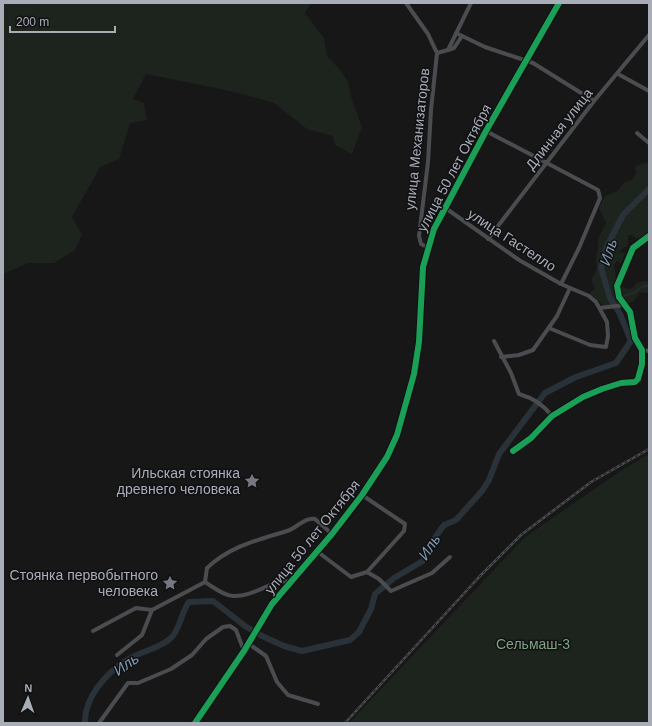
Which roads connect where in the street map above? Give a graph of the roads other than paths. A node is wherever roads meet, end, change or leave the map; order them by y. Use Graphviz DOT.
graph roads {
  1 [pos="406,3"];
  2 [pos="471,3"];
  3 [pos="559,3"];
  4 [pos="456,33"];
  5 [pos="649,35"];
  6 [pos="462,36"];
  7 [pos="448,50"];
  8 [pos="437,53"];
  9 [pos="526,61"];
  10 [pos="618,74"];
  11 [pos="649,91"];
  12 [pos="594,101"];
  13 [pos="486,131"];
  14 [pos="637,133"];
  15 [pos="649,143"];
  16 [pos="546,163"];
  17 [pos="444,207"];
  18 [pos="649,236"];
  19 [pos="488,239"];
  20 [pos="427,247"];
  21 [pos="561,284"];
  22 [pos="570,288"];
  23 [pos="624,305"];
  24 [pos="600,308"];
  25 [pos="549,328"];
  26 [pos="494,341"];
  27 [pos="642,350"];
  28 [pos="649,351"];
  29 [pos="501,357"];
  30 [pos="552,416"];
  31 [pos="513,451"];
  32 [pos="362,495"];
  33 [pos="332,534"];
  34 [pos="318,552"];
  35 [pos="450,557"];
  36 [pos="367,572"];
  37 [pos="205,582"];
  38 [pos="291,582"];
  39 [pos="152,610"];
  40 [pos="93,631"];
  41 [pos="250,642"];
  42 [pos="244,651"];
  43 [pos="117,655"];
  44 [pos="318,704"];
  45 [pos="99,723"];
  46 [pos="195,723"];
  1 -- 8 [label="street, улица Механизаторов"];
  2 -- 4 [label="street"];
  3 -- 9 [label="street, улица 50 лет Октября"];
  4 -- 6 [label="street"];
  4 -- 7 [label="street"];
  5 -- 10 [label="street, Длинная улица"];
  6 -- 7 [label="street"];
  6 -- 9 [label="street"];
  7 -- 8 [label="street, улица Механизаторов"];
  8 -- 20 [label="street, улица Механизаторов"];
  9 -- 12 [label="street"];
  9 -- 13 [label="street, улица 50 лет Октября"];
  10 -- 11 [label="street"];
  10 -- 12 [label="street, Длинная улица"];
  12 -- 16 [label="street, Длинная улица"];
  13 -- 16 [label="street"];
  13 -- 17 [label="street, улица 50 лет Октября"];
  14 -- 15 [label="street"];
  16 -- 19 [label="street, Длинная улица"];
  16 -- 21 [label="street"];
  17 -- 19 [label="street, улица Гастелло"];
  17 -- 20 [label="street, улица 50 лет Октября"];
  18 -- 23 [label="street"];
  19 -- 21 [label="street, улица Гастелло"];
  20 -- 32 [label="street, улица 50 лет Октября"];
  21 -- 22 [label="street, улица Гастелло"];
  22 -- 24 [label="street, улица Гастелло"];
  22 -- 25 [label="street"];
  23 -- 24 [label="street"];
  23 -- 27 [label="street"];
  24 -- 25 [label="street, улица Гастелло"];
  25 -- 29 [label="street"];
  26 -- 29 [label="street"];
  27 -- 28 [label="street"];
  27 -- 30 [label="street"];
  29 -- 30 [label="street"];
  30 -- 31 [label="street"];
  32 -- 33 [label="street, улица 50 лет Октября"];
  32 -- 36 [label="street"];
  33 -- 34 [label="street, улица 50 лет Октября"];
  33 -- 37 [label="street"];
  34 -- 36 [label="street"];
  34 -- 38 [label="street, улица 50 лет Октября"];
  35 -- 36 [label="street"];
  37 -- 38 [label="street"];
  37 -- 39 [label="street"];
  38 -- 41 [label="street, улица 50 лет Октября"];
  39 -- 40 [label="street"];
  39 -- 43 [label="street"];
  41 -- 42 [label="street, улица 50 лет Октября"];
  41 -- 44 [label="street"];
  42 -- 45 [label="street"];
  42 -- 46 [label="street, улица 50 лет Октября"];
}
